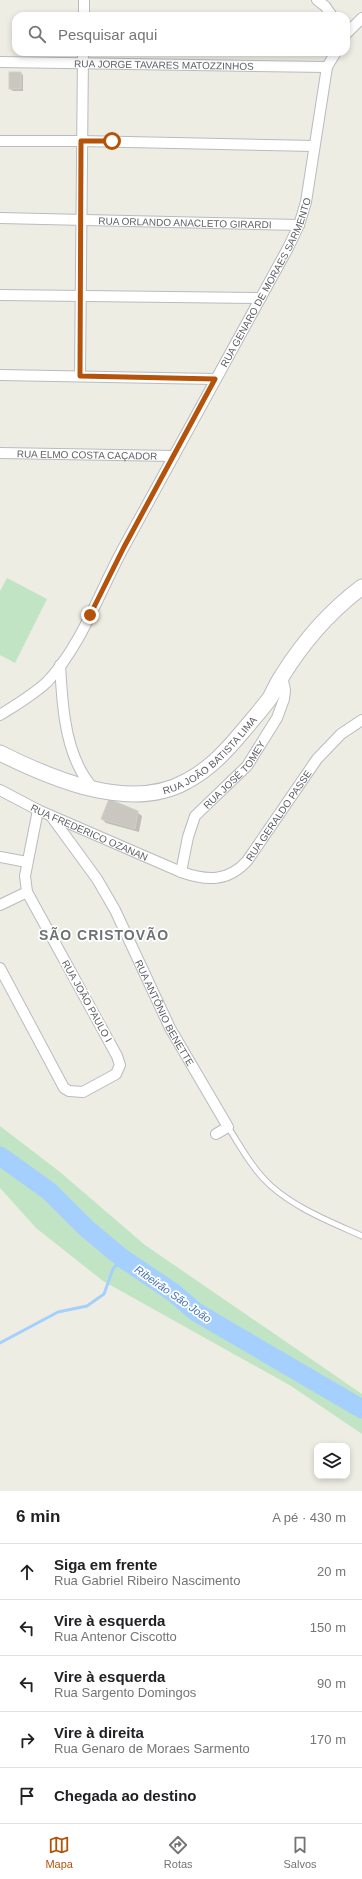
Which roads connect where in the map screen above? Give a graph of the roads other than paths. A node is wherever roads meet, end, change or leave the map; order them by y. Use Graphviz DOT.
graph roads {
  1 [pos="84,0"];
  2 [pos="317,0"];
  3 [pos="84,12"];
  4 [pos="329,12"];
  5 [pos="362,18"];
  6 [pos="350,30"];
  7 [pos="83,56"];
  8 [pos="334,56"];
  9 [pos="0,62"];
  10 [pos="83,64"];
  11 [pos="327,67"];
  12 [pos="0,141"];
  13 [pos="81,141"];
  14 [pos="314,146"];
  15 [pos="0,218"];
  16 [pos="81,219"];
  17 [pos="299,225"];
  18 [pos="0,296"];
  19 [pos="80,297"];
  20 [pos="260,298"];
  21 [pos="0,375"];
  22 [pos="80,376"];
  23 [pos="215,379"];
  24 [pos="0,453"];
  25 [pos="174,456"];
  26 [pos="362,587"];
  27 [pos="60,665"];
  28 [pos="282,676"];
  29 [pos="0,715"];
  30 [pos="362,720"];
  31 [pos="0,753"];
  32 [pos="0,790"];
  33 [pos="94,790"];
  34 [pos="38,810"];
  35 [pos="51,816"];
  36 [pos="0,857"];
  37 [pos="27,862"];
  38 [pos="181,872"];
  39 [pos="28,892"];
  40 [pos="0,905"];
  41 [pos="0,968"];
  42 [pos="228,1127"];
  43 [pos="216,1134"];
  44 [pos="362,1236"];
  1 -- 3 [label="street"];
  2 -- 4 [label="street"];
  5 -- 6 [label="street"];
  7 -- 10 [label="street"];
  8 -- 11 [label="street, RUA GENARO DE MORAES SARMENTO"];
  9 -- 10 [label="street, RUA JORGE TAVARES MATOZZINHOS"];
  10 -- 11 [label="street, RUA JORGE TAVARES MATOZZINHOS"];
  10 -- 13 [label="street"];
  11 -- 14 [label="street, RUA GENARO DE MORAES SARMENTO"];
  12 -- 13 [label="street"];
  13 -- 14 [label="street"];
  13 -- 16 [label="street"];
  14 -- 17 [label="street, RUA GENARO DE MORAES SARMENTO"];
  15 -- 16 [label="street, RUA ORLANDO ANACLETO GIRARDI"];
  16 -- 17 [label="street, RUA ORLANDO ANACLETO GIRARDI"];
  16 -- 19 [label="street"];
  17 -- 20 [label="street, RUA GENARO DE MORAES SARMENTO"];
  18 -- 19 [label="street"];
  19 -- 20 [label="street"];
  19 -- 22 [label="street"];
  20 -- 23 [label="street, RUA GENARO DE MORAES SARMENTO"];
  21 -- 22 [label="street"];
  22 -- 23 [label="street"];
  23 -- 25 [label="street, RUA GENARO DE MORAES SARMENTO"];
  24 -- 25 [label="street, RUA ELMO COSTA CAÇADOR"];
  25 -- 27 [label="street, RUA GENARO DE MORAES SARMENTO"];
  26 -- 28 [label="street, RUA JOÃO BATISTA LIMA"];
  27 -- 29 [label="street, RUA GENARO DE MORAES SARMENTO"];
  27 -- 33 [label="street"];
  28 -- 33 [label="street, RUA JOÃO BATISTA LIMA"];
  28 -- 38 [label="street, RUA JOSÉ TOMEY"];
  30 -- 38 [label="street, RUA GERALDO PASSE"];
  31 -- 33 [label="street, RUA JOÃO BATISTA LIMA"];
  32 -- 34 [label="street, RUA FREDERICO OZANAN"];
  34 -- 35 [label="street, RUA FREDERICO OZANAN"];
  34 -- 37 [label="street, RUA JOÃO PAULO I"];
  35 -- 38 [label="street, RUA FREDERICO OZANAN"];
  35 -- 42 [label="street, RUA ANTÔNIO BENETTE"];
  36 -- 37 [label="street"];
  37 -- 39 [label="street, RUA JOÃO PAULO I"];
  39 -- 40 [label="street"];
  39 -- 41 [label="street, RUA JOÃO PAULO I"];
  42 -- 43 [label="street"];
  42 -- 44 [label="lane"];
}
